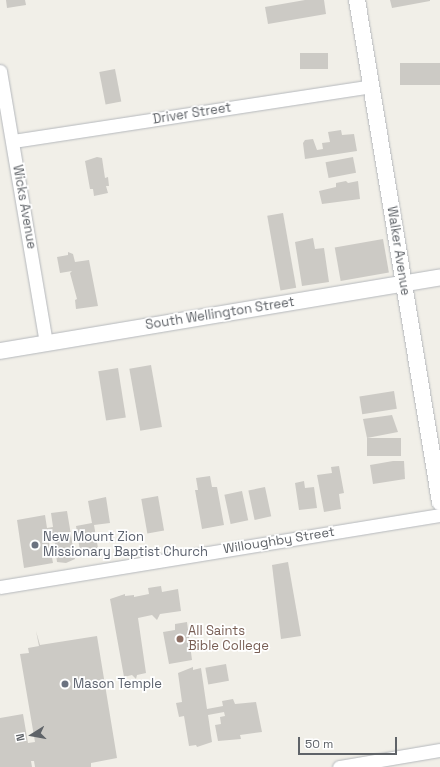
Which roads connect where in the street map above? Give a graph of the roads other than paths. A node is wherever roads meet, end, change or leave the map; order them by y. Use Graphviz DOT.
graph roads {
  1 [pos="357,0"];
  2 [pos="0,70"];
  3 [pos="372,86"];
  4 [pos="13,141"];
  5 [pos="440,277"];
  6 [pos="403,283"];
  7 [pos="46,343"];
  8 [pos="0,351"];
  9 [pos="440,502"];
  10 [pos="440,515"];
  11 [pos="0,587"];
  12 [pos="440,750"];
  13 [pos="340,767"];
  1 -- 3 [label="street, Walker Avenue"];
  2 -- 4 [label="street, Wicks Avenue"];
  3 -- 4 [label="street, Driver Street"];
  3 -- 6 [label="street, Walker Avenue"];
  4 -- 7 [label="street, Wicks Avenue"];
  5 -- 6 [label="street, South Wellington Street"];
  6 -- 7 [label="street, South Wellington Street"];
  6 -- 9 [label="street, Walker Avenue"];
  7 -- 8 [label="street, South Wellington Street"];
  10 -- 11 [label="street, Willoughby Street"];
  12 -- 13 [label="street"];
}
